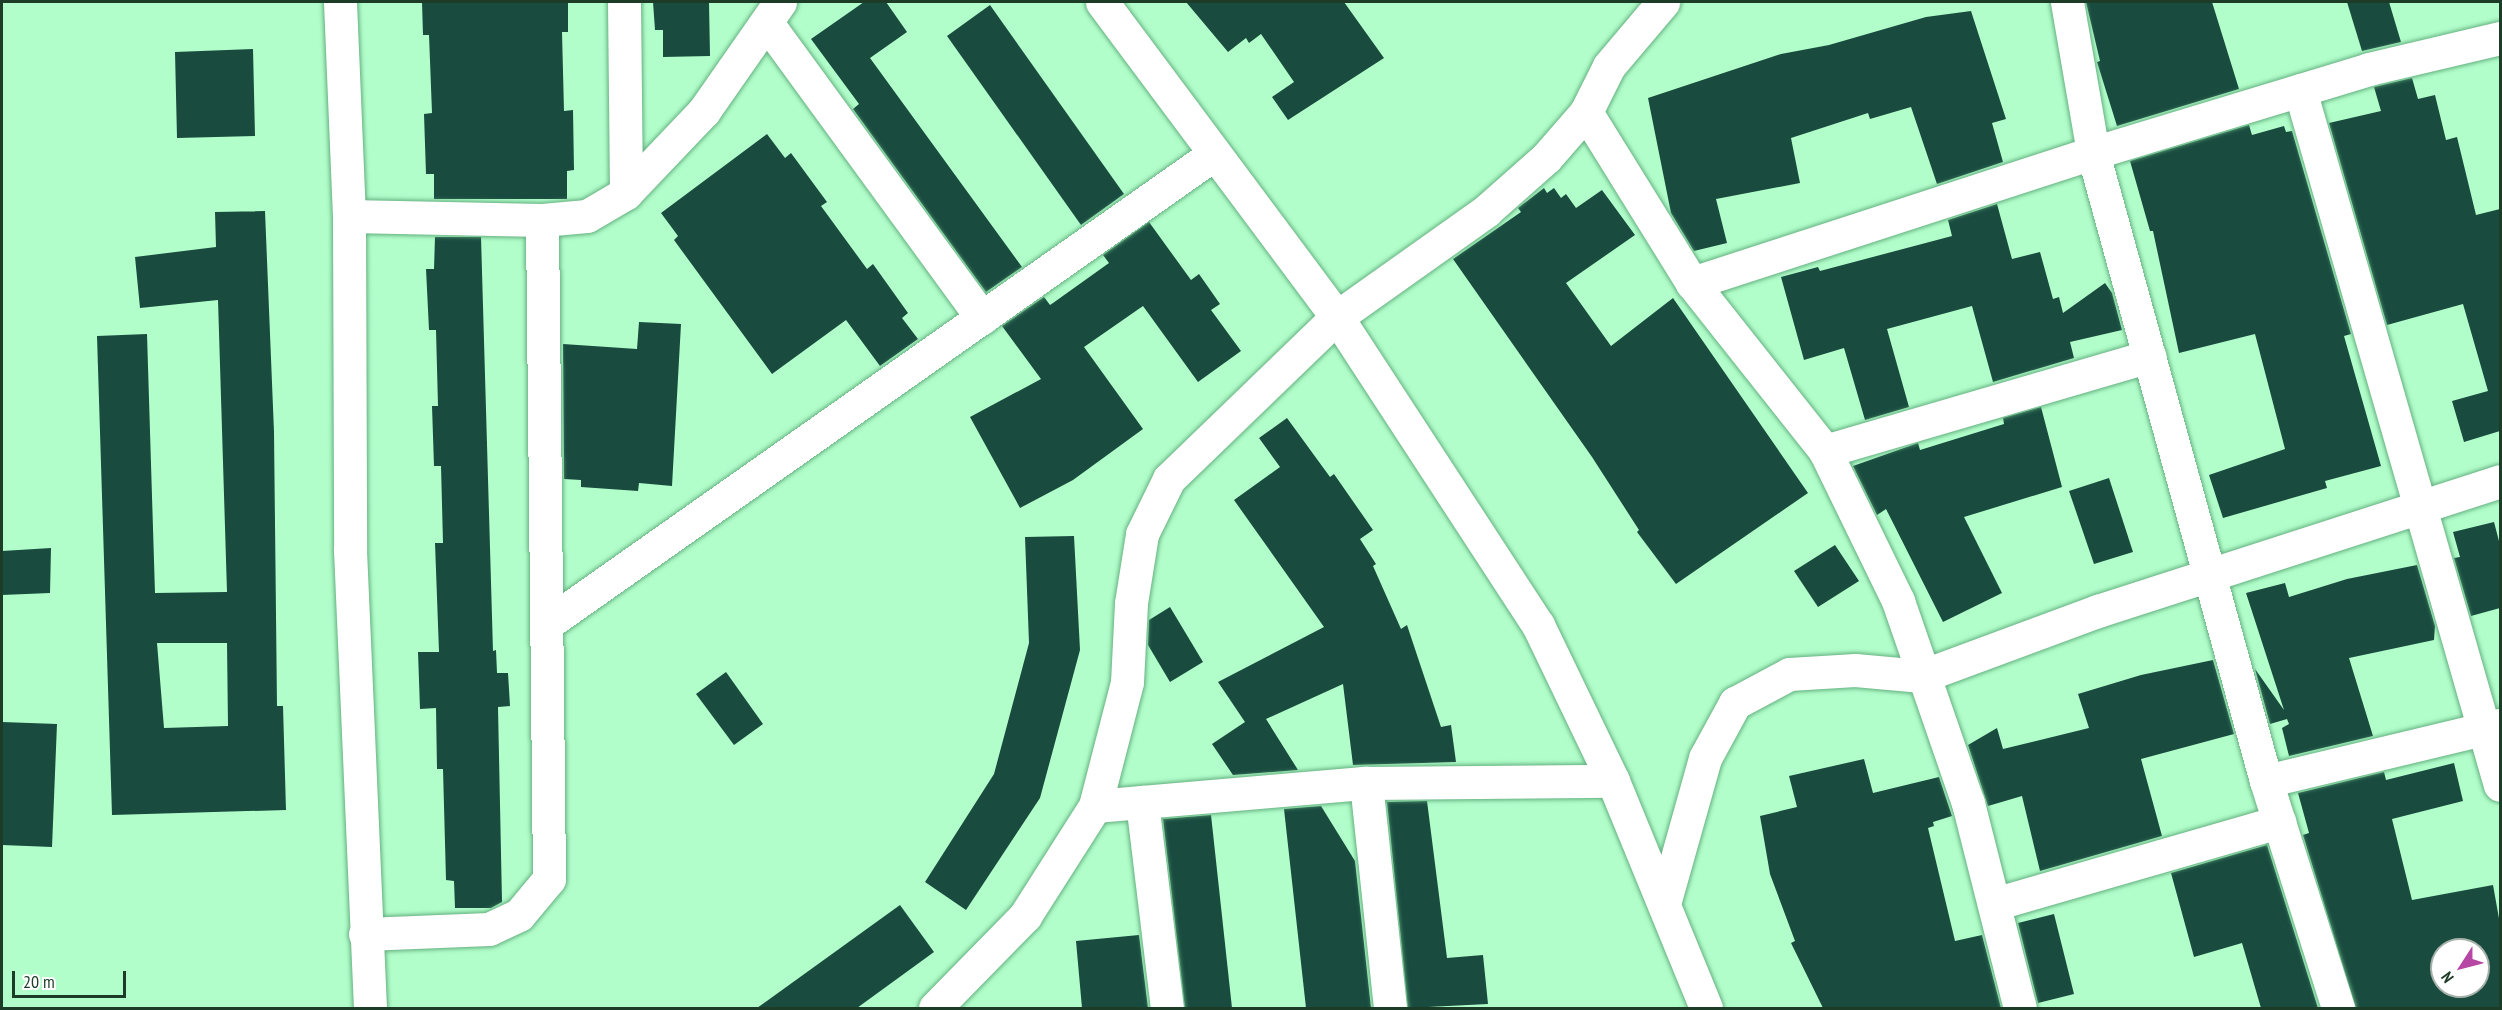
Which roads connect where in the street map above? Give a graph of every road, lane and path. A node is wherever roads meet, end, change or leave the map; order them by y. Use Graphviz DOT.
graph roads {
  1 [pos="340,2"];
  2 [pos="624,2"];
  3 [pos="1102,2"];
  4 [pos="1662,2"];
  5 [pos="2067,2"];
  6 [pos="773,12"];
  7 [pos="2500,38"];
  8 [pos="2300,90"];
  9 [pos="1586,112"];
  10 [pos="2093,153"];
  11 [pos="1214,154"];
  12 [pos="626,193"];
  13 [pos="348,216"];
  14 [pos="542,220"];
  15 [pos="1692,283"];
  16 [pos="1336,317"];
  17 [pos="982,318"];
  18 [pos="2149,356"];
  19 [pos="1825,451"];
  20 [pos="2500,481"];
  21 [pos="2418,505"];
  22 [pos="2210,575"];
  23 [pos="548,623"];
  24 [pos="1922,676"];
  25 [pos="2494,727"];
  26 [pos="1613,781"];
  27 [pos="2266,781"];
  28 [pos="1366,783"];
  29 [pos="2500,785"];
  30 [pos="1142,802"];
  31 [pos="1095,806"];
  32 [pos="2279,822"];
  33 [pos="1664,904"];
  34 [pos="1994,904"];
  35 [pos="365,934"];
  36 [pos="370,1008"];
  37 [pos="935,1008"];
  38 [pos="1167,1008"];
  39 [pos="1390,1008"];
  40 [pos="1706,1008"];
  41 [pos="2020,1008"];
  42 [pos="2338,1008"];
  1 -- 13 [label="street"];
  2 -- 12 [label="street"];
  3 -- 11 [label="street"];
  4 -- 9 [label="street"];
  5 -- 10 [label="street"];
  6 -- 12 [label="street"];
  6 -- 17 [label="street"];
  7 -- 8 [label="street"];
  8 -- 10 [label="street"];
  8 -- 21 [label="street"];
  9 -- 15 [label="street"];
  9 -- 16 [label="street"];
  10 -- 15 [label="street"];
  10 -- 18 [label="street"];
  11 -- 16 [label="street"];
  11 -- 17 [label="street"];
  12 -- 14 [label="street"];
  13 -- 14 [label="street"];
  13 -- 35 [label="street"];
  14 -- 23 [label="street"];
  15 -- 19 [label="street"];
  16 -- 26 [label="street"];
  16 -- 31 [label="street"];
  17 -- 23 [label="street"];
  18 -- 19 [label="street"];
  18 -- 22 [label="street"];
  19 -- 24 [label="street"];
  20 -- 21 [label="street"];
  21 -- 22 [label="street"];
  21 -- 25 [label="street"];
  22 -- 24 [label="street"];
  22 -- 27 [label="street"];
  23 -- 35 [label="street"];
  24 -- 33 [label="street"];
  24 -- 34 [label="street"];
  25 -- 27 [label="street"];
  25 -- 29 [label="street"];
  26 -- 28 [label="street"];
  26 -- 33 [label="street"];
  27 -- 32 [label="street"];
  28 -- 30 [label="street"];
  28 -- 39 [label="street"];
  30 -- 31 [label="street"];
  30 -- 38 [label="street"];
  31 -- 37 [label="street"];
  32 -- 34 [label="street"];
  32 -- 42 [label="street"];
  33 -- 40 [label="street"];
  34 -- 41 [label="street"];
  35 -- 36 [label="street"];
}
